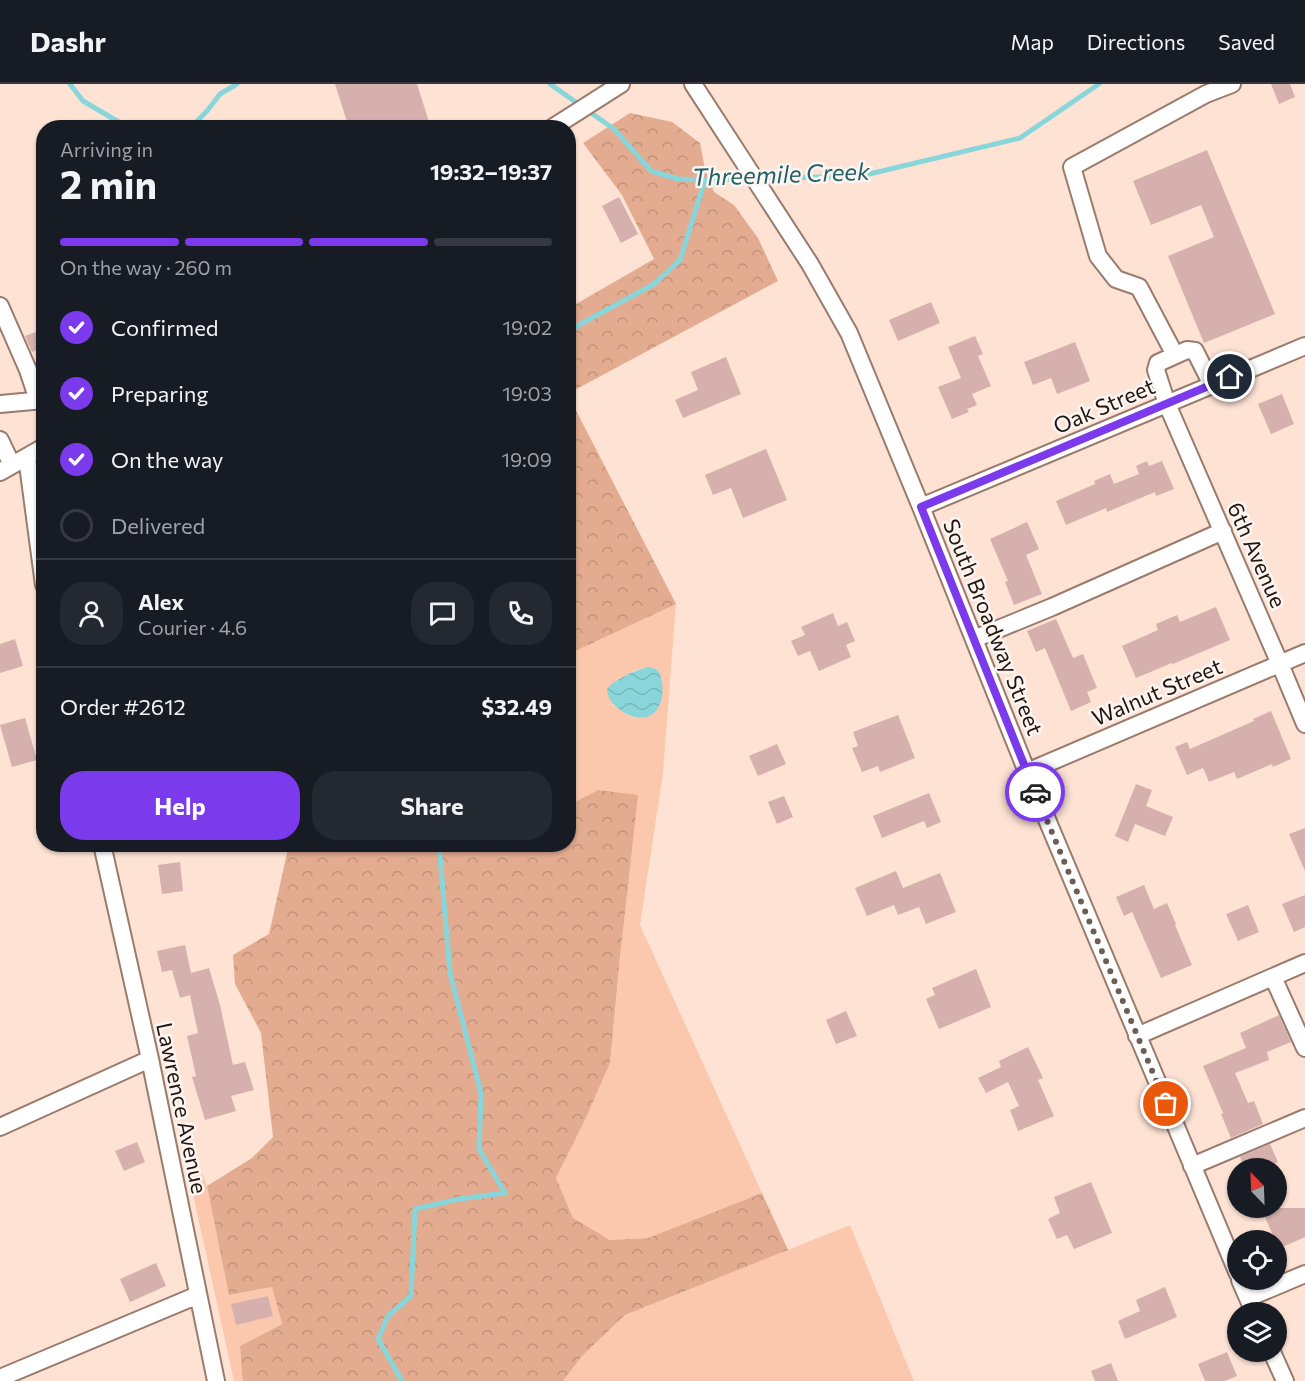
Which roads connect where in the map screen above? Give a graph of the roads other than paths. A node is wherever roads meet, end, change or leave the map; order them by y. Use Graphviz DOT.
graph roads {
  1 [pos="621,84"];
  2 [pos="693,84"];
  3 [pos="1232,84"];
  4 [pos="565,120"];
  5 [pos="0,306"];
  6 [pos="1305,346"];
  7 [pos="1175,355"];
  8 [pos="1212,385"];
  9 [pos="36,388"];
  10 [pos="36,401"];
  11 [pos="1167,404"];
  12 [pos="0,405"];
  13 [pos="0,440"];
  14 [pos="36,452"];
  15 [pos="13,465"];
  16 [pos="921,507"];
  17 [pos="1223,531"];
  18 [pos="36,556"];
  19 [pos="974,639"];
  20 [pos="1305,653"];
  21 [pos="1280,664"];
  22 [pos="1305,724"];
  23 [pos="1027,772"];
  24 [pos="104,852"];
  25 [pos="1305,963"];
  26 [pos="1273,977"];
  27 [pos="1137,1036"];
  28 [pos="1305,1048"];
  29 [pos="150,1059"];
  30 [pos="1305,1118"];
  31 [pos="0,1127"];
  32 [pos="1192,1166"];
  33 [pos="1227,1248"];
  34 [pos="1305,1274"];
  35 [pos="198,1295"];
  36 [pos="1256,1302"];
  37 [pos="1276,1362"];
  38 [pos="0,1378"];
  39 [pos="216,1381"];
  40 [pos="1285,1381"];
  1 -- 4 [label="street"];
  2 -- 16 [label="street, South Broadway Street"];
  3 -- 7 [label="street"];
  5 -- 9 [label="street"];
  6 -- 8 [label="street, Oak Street"];
  7 -- 8 [label="street"];
  7 -- 11 [label="street, 6th Avenue"];
  8 -- 11 [label="street, Oak Street"];
  10 -- 12 [label="street"];
  11 -- 16 [label="street, Oak Street"];
  11 -- 17 [label="street, 6th Avenue"];
  13 -- 15 [label="street"];
  14 -- 15 [label="street"];
  15 -- 18 [label="street"];
  16 -- 19 [label="street, South Broadway Street"];
  17 -- 19 [label="street"];
  17 -- 21 [label="street, 6th Avenue"];
  19 -- 23 [label="street, South Broadway Street"];
  20 -- 21 [label="street, Walnut Street"];
  21 -- 22 [label="street, 6th Avenue"];
  21 -- 23 [label="street, Walnut Street"];
  23 -- 27 [label="street, South Broadway Street"];
  24 -- 29 [label="street, Lawrence Avenue"];
  25 -- 26 [label="street"];
  26 -- 27 [label="street"];
  26 -- 28 [label="street"];
  27 -- 32 [label="street, South Broadway Street"];
  29 -- 31 [label="street"];
  29 -- 35 [label="street, Lawrence Avenue"];
  30 -- 32 [label="street"];
  32 -- 33 [label="street, South Broadway Street"];
  34 -- 36 [label="street"];
  35 -- 38 [label="street"];
  35 -- 39 [label="street, Lawrence Avenue"];
  37 -- 40 [label="street"];
}
